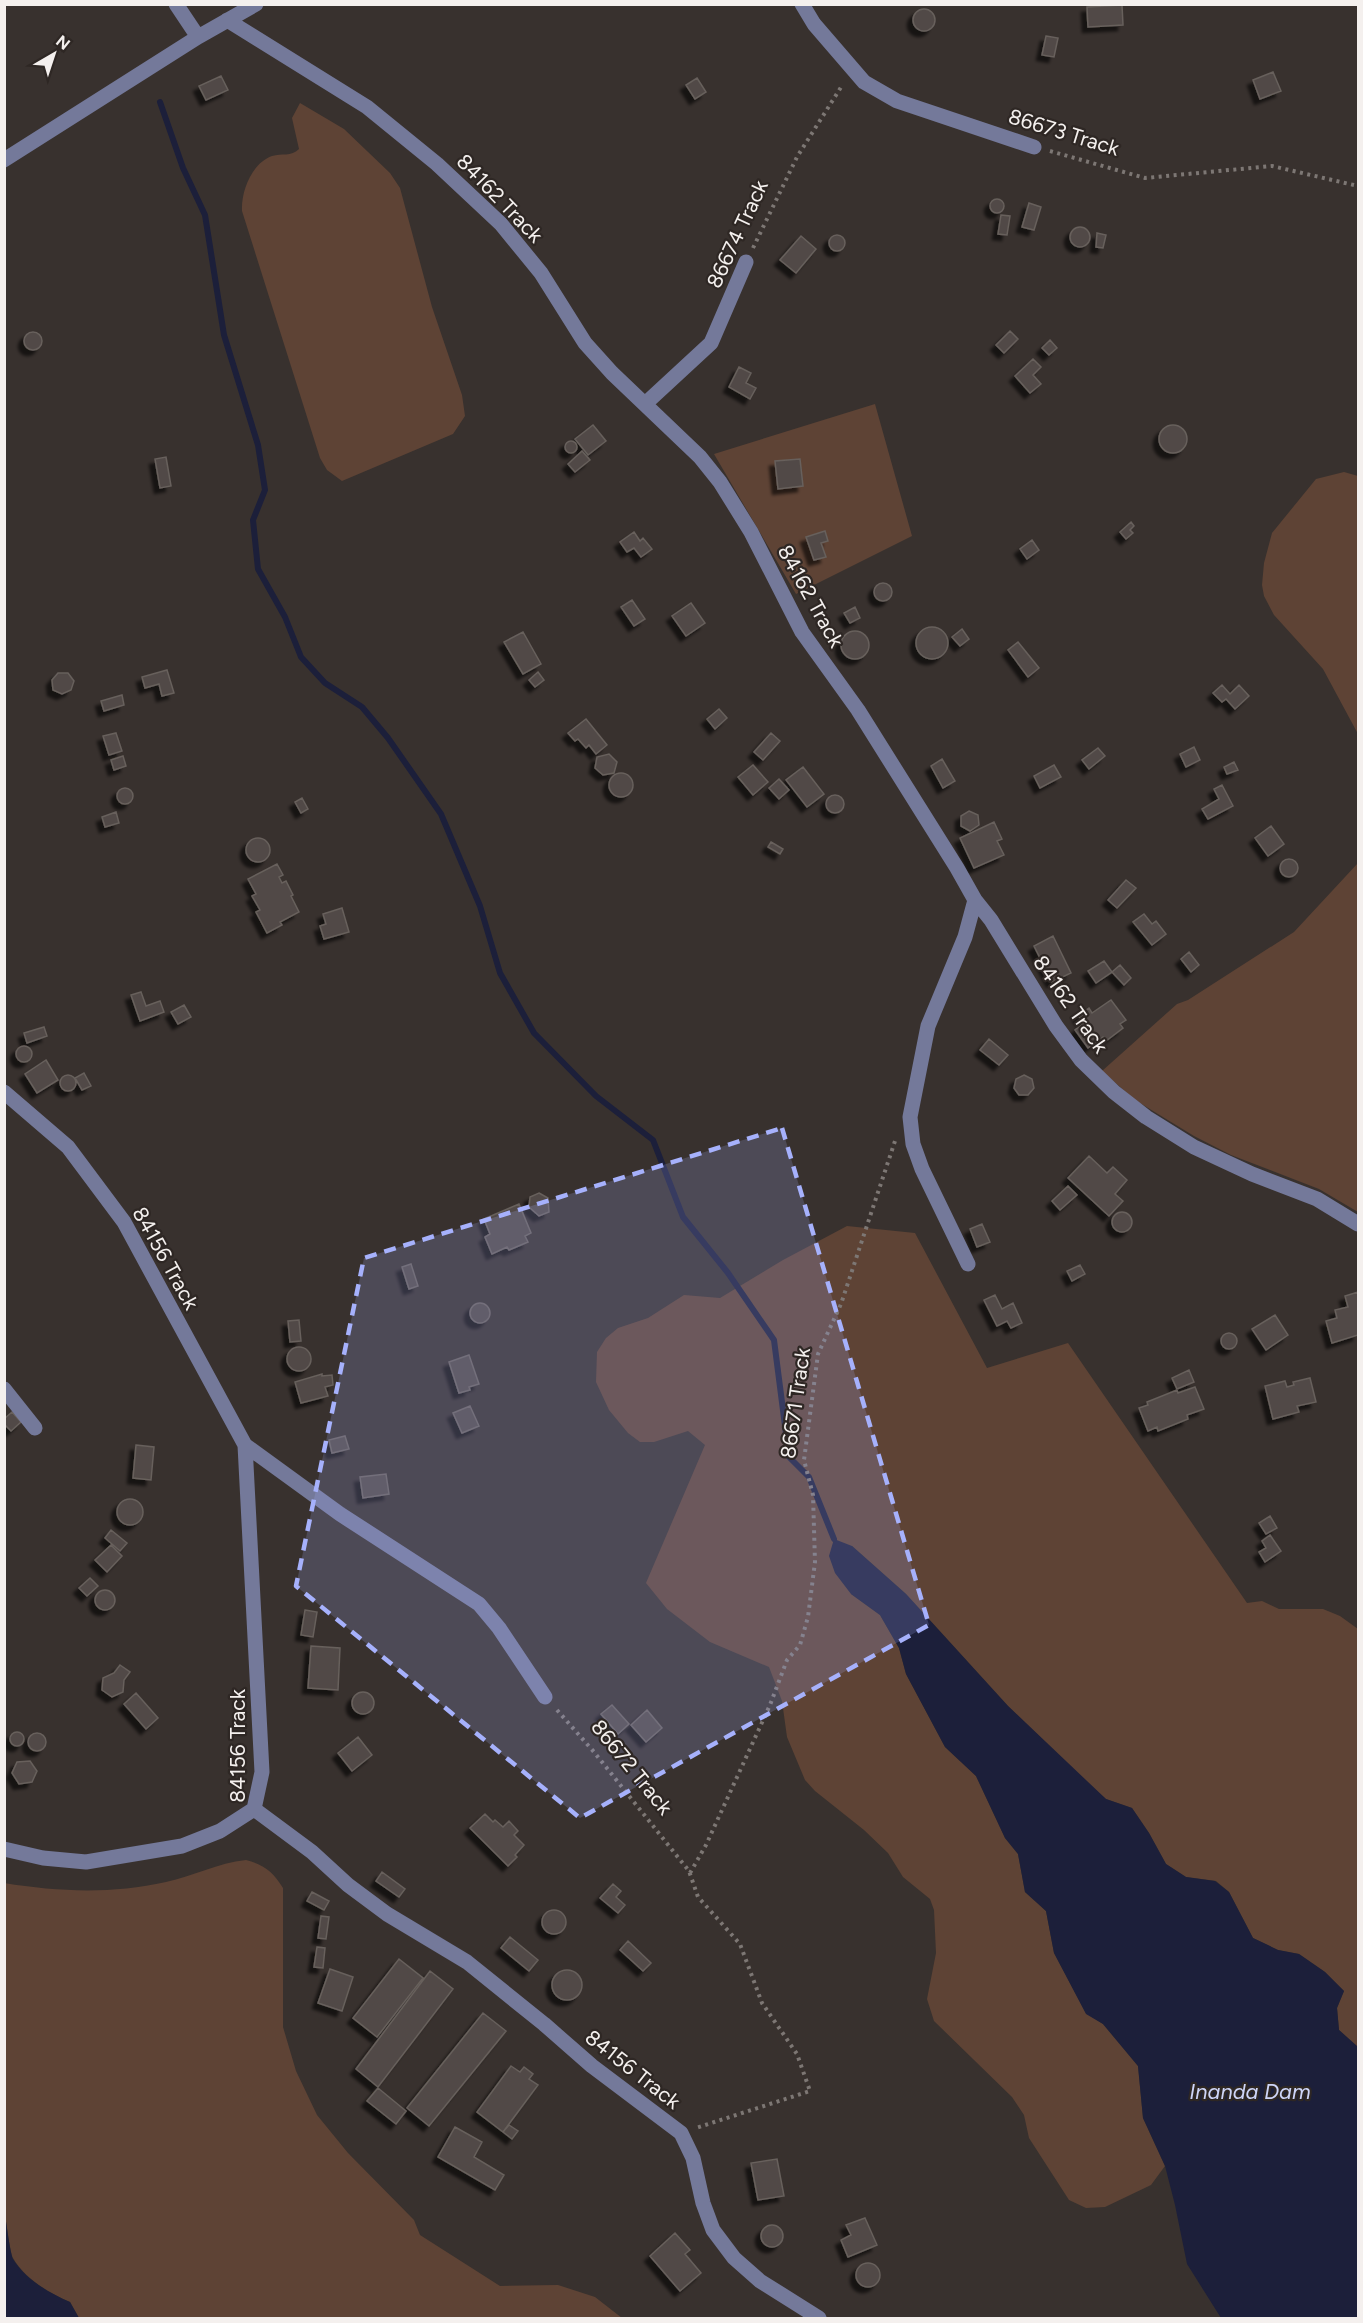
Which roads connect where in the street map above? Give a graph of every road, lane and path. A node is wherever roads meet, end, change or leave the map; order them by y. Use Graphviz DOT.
graph roads {
  1 [pos="176,4"];
  2 [pos="256,4"];
  3 [pos="802,4"];
  4 [pos="227,20"];
  5 [pos="198,37"];
  6 [pos="853,69"];
  7 [pos="1034,147"];
  8 [pos="4,160"];
  9 [pos="1359,186"];
  10 [pos="746,262"];
  11 [pos="645,404"];
  12 [pos="975,900"];
  13 [pos="4,1092"];
  14 [pos="898,1133"];
  15 [pos="1359,1224"];
  16 [pos="968,1264"];
  17 [pos="4,1389"];
  18 [pos="35,1428"];
  19 [pos="245,1445"];
  20 [pos="545,1697"];
  21 [pos="254,1809"];
  22 [pos="4,1849"];
  23 [pos="690,1873"];
  24 [pos="681,2133"];
  25 [pos="819,2319"];
  1 -- 5 [label="street"];
  2 -- 4 [label="street"];
  3 -- 6 [label="street, 86673 Track"];
  4 -- 5 [label="street"];
  4 -- 11 [label="street, 84162 Track"];
  5 -- 8 [label="street"];
  6 -- 7 [label="street, 86673 Track"];
  6 -- 10 [label="path, 86674 Track"];
  7 -- 9 [label="path, 86673 Track"];
  10 -- 11 [label="street, 86674 Track"];
  11 -- 12 [label="street, 84162 Track"];
  12 -- 15 [label="street, 84162 Track"];
  12 -- 16 [label="street"];
  13 -- 19 [label="street, 84156 Track"];
  14 -- 23 [label="path, 86671 Track"];
  17 -- 18 [label="street"];
  19 -- 20 [label="street"];
  19 -- 21 [label="street, 84156 Track"];
  20 -- 23 [label="path, 86672 Track"];
  21 -- 22 [label="street"];
  21 -- 24 [label="street, 84156 Track"];
  23 -- 24 [label="path, 86672 Track"];
  24 -- 25 [label="street, 84156 Track"];
}
